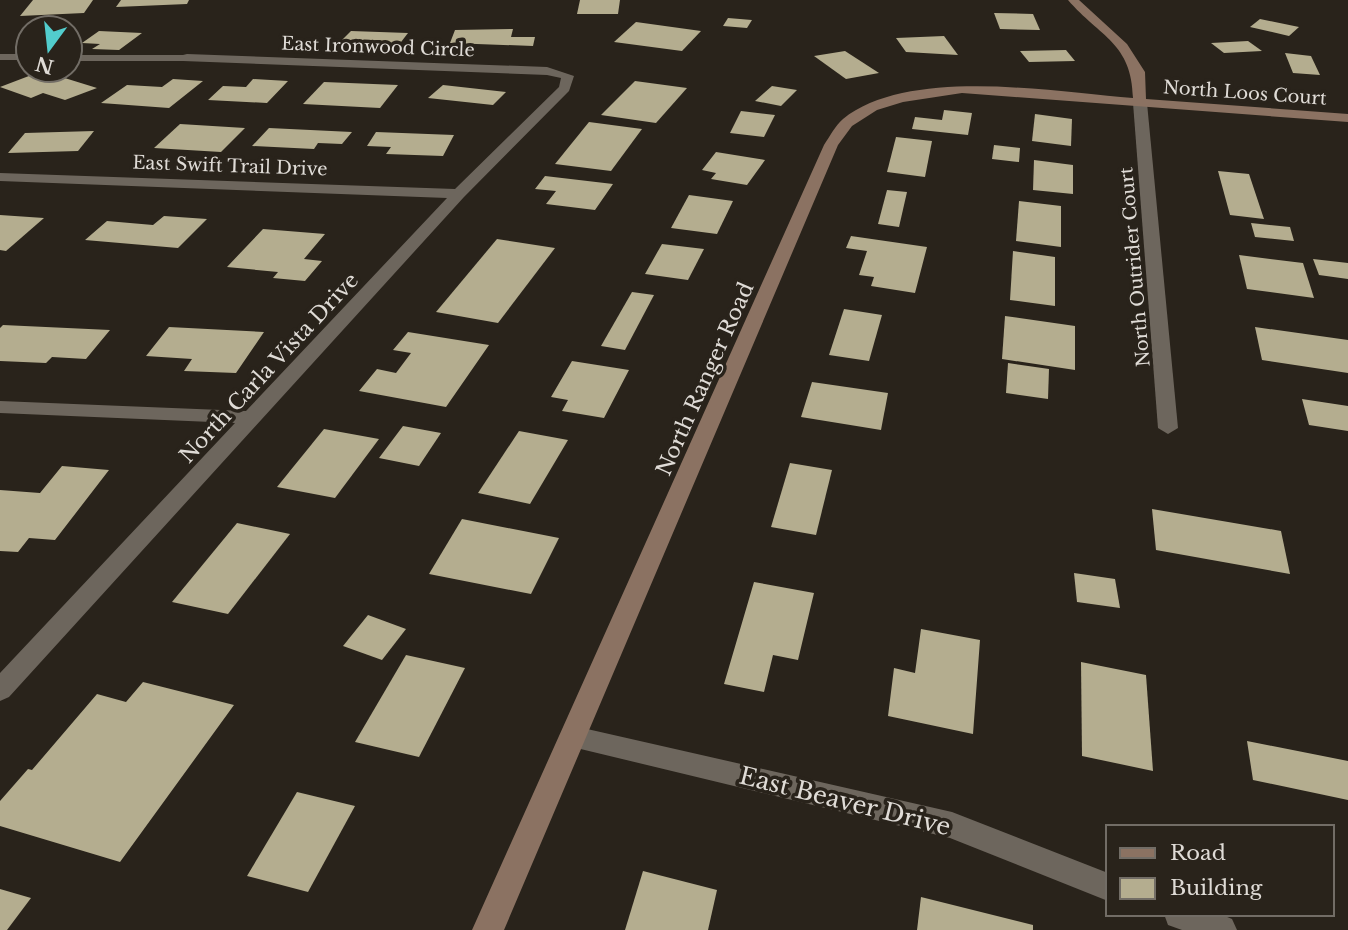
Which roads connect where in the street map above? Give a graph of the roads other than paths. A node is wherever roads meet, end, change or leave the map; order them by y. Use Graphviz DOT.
graph roads {
  1 [pos="1073,0"];
  2 [pos="84,58"];
  3 [pos="187,58"];
  4 [pos="568,76"];
  5 [pos="1140,103"];
  6 [pos="1348,118"];
  7 [pos="0,177"];
  8 [pos="459,194"];
  9 [pos="0,407"];
  10 [pos="255,418"];
  11 [pos="1168,428"];
  12 [pos="0,690"];
  13 [pos="574,737"];
  14 [pos="1106,886"];
  15 [pos="1184,916"];
  16 [pos="488,930"];
  17 [pos="1221,930"];
  1 -- 5 [label="street"];
  2 -- 3 [label="lane"];
  3 -- 4 [label="street, East Ironwood Circle"];
  4 -- 8 [label="street, North Carla Vista Drive"];
  5 -- 6 [label="street, North Loos Court"];
  5 -- 11 [label="street, North Outrider Court"];
  5 -- 13 [label="street, North Ranger Road"];
  7 -- 8 [label="street, East Swift Trail Drive"];
  8 -- 10 [label="street, North Carla Vista Drive"];
  9 -- 10 [label="street"];
  10 -- 12 [label="street, North Carla Vista Drive"];
  13 -- 14 [label="street, East Beaver Drive"];
  13 -- 16 [label="street, North Ranger Road"];
  15 -- 17 [label="street"];
}
